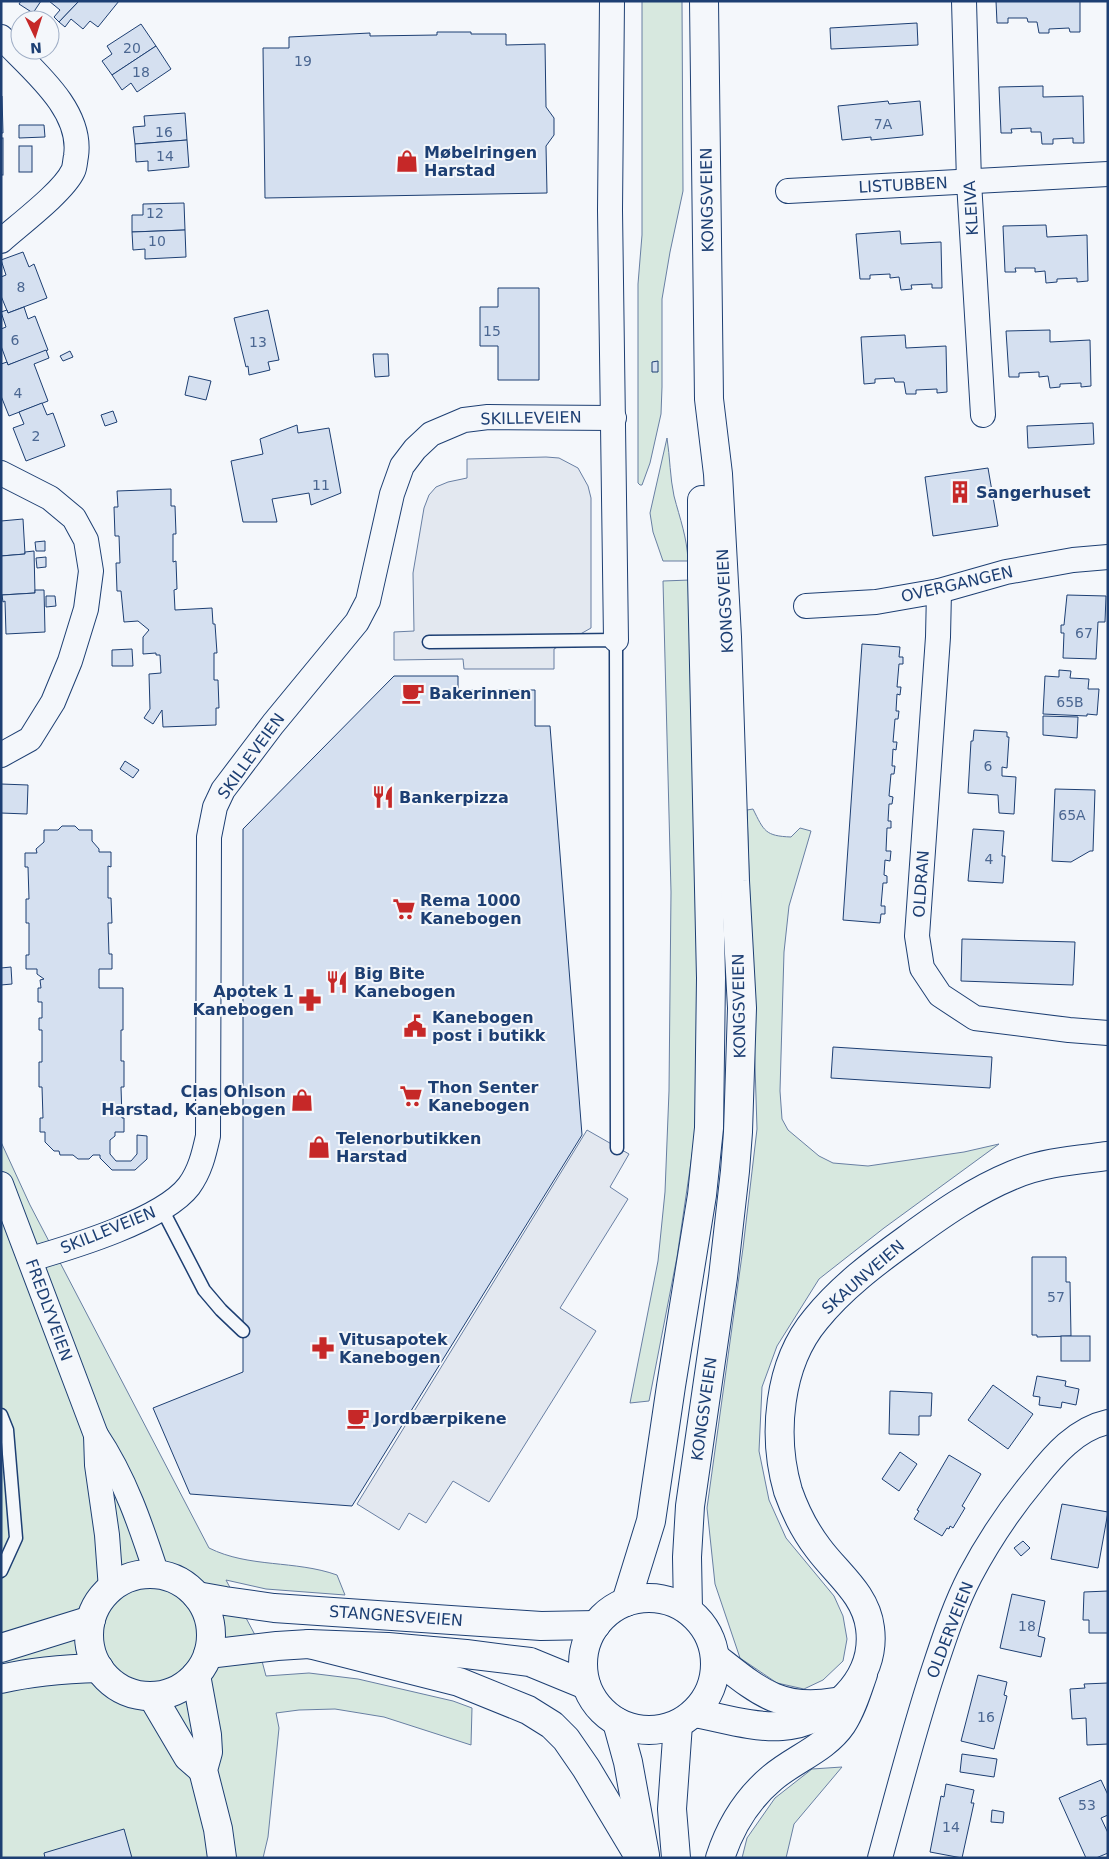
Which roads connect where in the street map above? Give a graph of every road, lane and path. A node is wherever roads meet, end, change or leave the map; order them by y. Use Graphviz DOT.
graph roads {
  1 [pos="612,1"];
  2 [pos="704,1"];
  3 [pos="964,1"];
  4 [pos="1,37"];
  5 [pos="1108,174"];
  6 [pos="969,182"];
  7 [pos="788,191"];
  8 [pos="1,241"];
  9 [pos="709,399"];
  10 [pos="983,415"];
  11 [pos="614,418"];
  12 [pos="1,473"];
  13 [pos="1108,557"];
  14 [pos="939,591"];
  15 [pos="806,606"];
  16 [pos="616,640"];
  17 [pos="428,642"];
  18 [pos="1,755"];
  19 [pos="1108,1033"];
  20 [pos="617,1148"];
  21 [pos="1108,1156"];
  22 [pos="1,1184"];
  23 [pos="162,1209"];
  24 [pos="31,1259"];
  25 [pos="243,1331"];
  26 [pos="1,1415"];
  27 [pos="1108,1422"];
  28 [pos="96,1435"];
  29 [pos="1,1571"];
  30 [pos="157,1575"];
  31 [pos="111,1589"];
  32 [pos="197,1596"];
  33 [pos="626,1602"];
  34 [pos="688,1610"];
  35 [pos="91,1620"];
  36 [pos="596,1625"];
  37 [pos="309,1644"];
  38 [pos="1,1648"];
  39 [pos="716,1658"];
  40 [pos="202,1664"];
  41 [pos="99,1668"];
  42 [pos="863,1674"];
  43 [pos="1,1679"];
  44 [pos="586,1685"];
  45 [pos="152,1696"];
  46 [pos="839,1702"];
  47 [pos="687,1718"];
  48 [pos="617,1722"];
  49 [pos="203,1770"];
  50 [pos="222,1858"];
  51 [pos="640,1858"];
  52 [pos="645,1858"];
  53 [pos="676,1858"];
  54 [pos="720,1858"];
  55 [pos="880,1858"];
  1 -- 11 [label="street"];
  2 -- 9 [label="main road, KONGSVEIEN"];
  3 -- 6 [label="street, KLEIVA"];
  4 -- 8 [label="street"];
  5 -- 6 [label="street, LISTUBBEN"];
  6 -- 7 [label="street, LISTUBBEN"];
  6 -- 10 [label="street, KLEIVA"];
  9 -- 33 [label="main road, KONGSVEIEN"];
  9 -- 34 [label="main road, KONGSVEIEN"];
  11 -- 16 [label="street"];
  11 -- 23 [label="street, SKILLEVEIEN"];
  12 -- 18 [label="street"];
  13 -- 14 [label="street, OVERGANGEN"];
  14 -- 15 [label="street, OVERGANGEN"];
  14 -- 19 [label="street, OLDRAN"];
  16 -- 17 [label="lane"];
  16 -- 20 [label="lane"];
  21 -- 42 [label="main road, SKAUNVEIEN"];
  22 -- 24 [label="street, FREDLYVEIEN"];
  23 -- 24 [label="street, SKILLEVEIEN"];
  23 -- 25 [label="lane"];
  24 -- 28 [label="street, FREDLYVEIEN"];
  26 -- 29 [label="lane"];
  27 -- 55 [label="street, OLDERVEIEN"];
  28 -- 30 [label="street, FREDLYVEIEN"];
  28 -- 31 [label="street, FREDLYVEIEN"];
  30 -- 31 [label="main road, STANGNESVEIEN"];
  30 -- 32 [label="main road, STANGNESVEIEN"];
  31 -- 35 [label="main road, STANGNESVEIEN"];
  32 -- 36 [label="main road, STANGNESVEIEN"];
  32 -- 40 [label="main road, STANGNESVEIEN"];
  33 -- 34 [label="main road"];
  33 -- 36 [label="main road"];
  34 -- 39 [label="main road"];
  35 -- 38 [label="main road"];
  35 -- 41 [label="main road, STANGNESVEIEN"];
  36 -- 44 [label="main road"];
  37 -- 40 [label="main road, STANGNESVEIEN"];
  37 -- 44 [label="main road, STANGNESVEIEN"];
  37 -- 51 [label="main road"];
  39 -- 46 [label="main road"];
  39 -- 47 [label="main road"];
  40 -- 45 [label="main road, STANGNESVEIEN"];
  40 -- 49 [label="main road"];
  41 -- 43 [label="main road"];
  41 -- 45 [label="main road, STANGNESVEIEN"];
  42 -- 46 [label="main road, SKAUNVEIEN"];
  42 -- 54 [label="main road"];
  44 -- 48 [label="main road"];
  45 -- 49 [label="main road"];
  46 -- 47 [label="main road, SKAUNVEIEN"];
  47 -- 48 [label="main road"];
  47 -- 53 [label="main road"];
  48 -- 52 [label="main road"];
  49 -- 50 [label="main road"];
}
